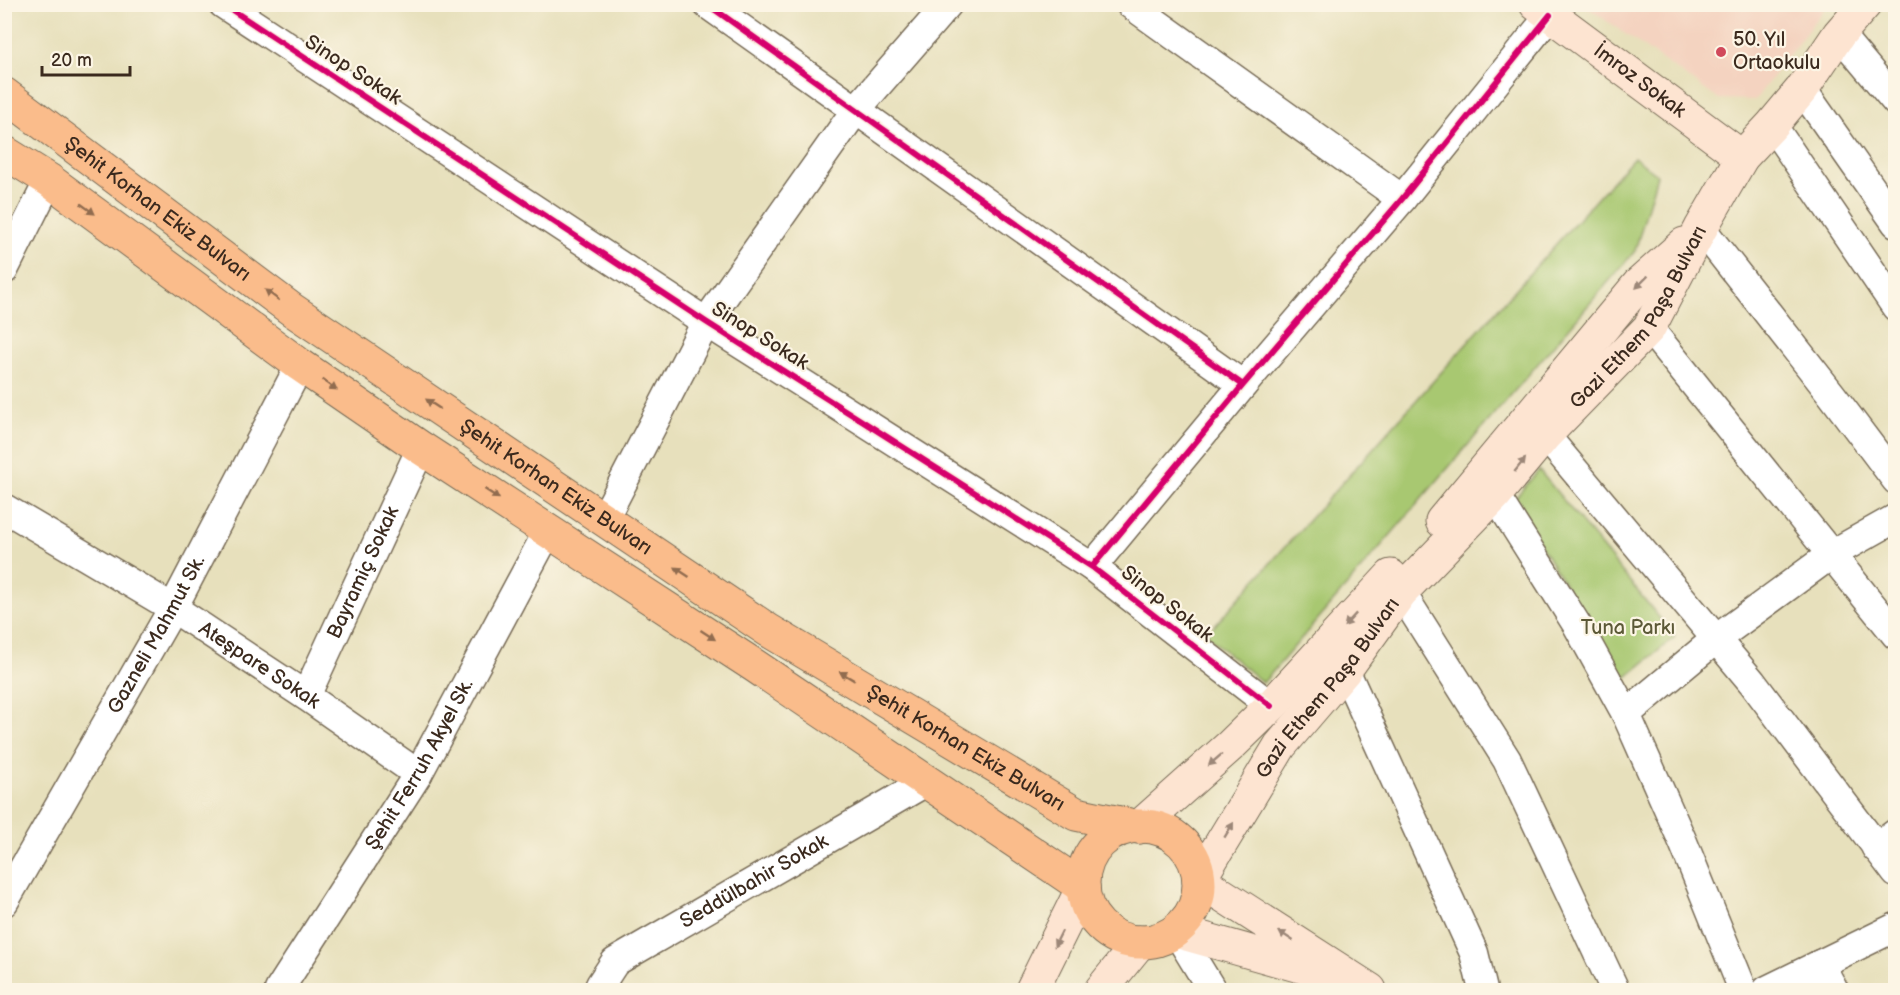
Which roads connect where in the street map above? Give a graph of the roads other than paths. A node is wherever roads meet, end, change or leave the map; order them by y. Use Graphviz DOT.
graph roads {
  1 [pos="223,4"];
  2 [pos="707,4"];
  3 [pos="948,4"];
  4 [pos="1130,4"];
  5 [pos="1865,4"];
  6 [pos="1543,10"];
  7 [pos="1839,34"];
  8 [pos="1802,89"];
  9 [pos="4,94"];
  10 [pos="1896,102"];
  11 [pos="855,111"];
  12 [pos="1772,125"];
  13 [pos="4,152"];
  14 [pos="1742,157"];
  15 [pos="49,180"];
  16 [pos="1402,199"];
  17 [pos="1896,223"];
  18 [pos="1701,228"];
  19 [pos="4,270"];
  20 [pos="1896,307"];
  21 [pos="706,322"];
  22 [pos="1649,328"];
  23 [pos="300,365"];
  24 [pos="1243,385"];
  25 [pos="1545,435"];
  26 [pos="421,448"];
  27 [pos="1896,480"];
  28 [pos="1495,495"];
  29 [pos="4,508"];
  30 [pos="1896,518"];
  31 [pos="604,519"];
  32 [pos="548,531"];
  33 [pos="1832,554"];
  34 [pos="1092,567"];
  35 [pos="1401,592"];
  36 [pos="173,608"];
  37 [pos="1896,635"];
  38 [pos="1716,639"];
  39 [pos="1345,670"];
  40 [pos="306,696"];
  41 [pos="1271,706"];
  42 [pos="1626,714"];
  43 [pos="418,774"];
  44 [pos="926,782"];
  45 [pos="1138,827"];
  46 [pos="1886,840"];
  47 [pos="1896,873"];
  48 [pos="1199,880"];
  49 [pos="1083,887"];
  50 [pos="4,902"];
  51 [pos="1896,927"];
  52 [pos="1176,931"];
  53 [pos="1140,942"];
  54 [pos="1820,964"];
  55 [pos="1313,980"];
  56 [pos="1361,985"];
  57 [pos="279,990"];
  58 [pos="606,990"];
  59 [pos="1032,990"];
  60 [pos="1101,990"];
  61 [pos="1212,990"];
  62 [pos="1483,990"];
  63 [pos="1616,990"];
  64 [pos="1743,990"];
  65 [pos="1767,990"];
  66 [pos="1834,990"];
  1 -- 21 [label="street, Sinop Sokak"];
  2 -- 11 [label="street"];
  3 -- 11 [label="street"];
  4 -- 16 [label="street"];
  5 -- 7 [label="main road"];
  6 -- 14 [label="main road, İmroz Sokak"];
  6 -- 16 [label="street"];
  7 -- 8 [label="main road"];
  7 -- 10 [label="street"];
  8 -- 12 [label="main road"];
  8 -- 17 [label="street"];
  31 -- 9 [label="main road, Şehit Korhan Ekiz Bulvarı, one-way"];
  11 -- 21 [label="street"];
  11 -- 24 [label="street"];
  12 -- 14 [label="main road"];
  12 -- 20 [label="street"];
  13 -- 15 [label="main road, Şehit Korhan Ekiz Bulvarı"];
  14 -- 18 [label="main road"];
  15 -- 19 [label="street"];
  15 -- 23 [label="main road, Şehit Korhan Ekiz Bulvarı, one-way"];
  16 -- 24 [label="street"];
  18 -- 22 [label="main road, Gazi Ethem Paşa Bulvarı"];
  18 -- 27 [label="street"];
  18 -- 41 [label="main road, Gazi Ethem Paşa Bulvarı, one-way"];
  21 -- 31 [label="street"];
  21 -- 34 [label="street, Sinop Sokak"];
  22 -- 25 [label="main road, Gazi Ethem Paşa Bulvarı"];
  22 -- 33 [label="street"];
  23 -- 26 [label="main road, Şehit Korhan Ekiz Bulvarı, one-way"];
  23 -- 36 [label="street, Gazneli Mahmut Sk."];
  24 -- 34 [label="street"];
  28 -- 25 [label="main road, Gazi Ethem Paşa Bulvarı, one-way"];
  25 -- 38 [label="street"];
  26 -- 32 [label="main road, Şehit Korhan Ekiz Bulvarı, one-way"];
  26 -- 40 [label="street, Bayramiç Sokak"];
  28 -- 35 [label="main road, Gazi Ethem Paşa Bulvarı"];
  28 -- 42 [label="street"];
  29 -- 36 [label="street, Ateşpare Sokak"];
  30 -- 33 [label="street"];
  45 -- 31 [label="main road, Şehit Korhan Ekiz Bulvarı, one-way"];
  32 -- 43 [label="street, Şehit Ferruh Akyel Sk."];
  32 -- 44 [label="main road, Şehit Korhan Ekiz Bulvarı, one-way"];
  33 -- 37 [label="street"];
  33 -- 38 [label="street"];
  34 -- 41 [label="street, Sinop Sokak"];
  35 -- 39 [label="main road, Gazi Ethem Paşa Bulvarı"];
  35 -- 63 [label="street"];
  36 -- 40 [label="street, Ateşpare Sokak"];
  36 -- 50 [label="street, Gazneli Mahmut Sk."];
  38 -- 42 [label="street"];
  38 -- 46 [label="street"];
  48 -- 39 [label="main road, Gazi Ethem Paşa Bulvarı, one-way"];
  39 -- 62 [label="street"];
  40 -- 43 [label="street, Ateşpare Sokak"];
  41 -- 45 [label="main road, Gazi Ethem Paşa Bulvarı, one-way"];
  42 -- 64 [label="street"];
  43 -- 57 [label="street, Şehit Ferruh Akyel Sk."];
  44 -- 49 [label="main road, Şehit Korhan Ekiz Bulvarı"];
  44 -- 58 [label="street, Seddülbahir Sokak"];
  45 -- 48 [label="main road"];
  45 -- 49 [label="main road"];
  46 -- 47 [label="street"];
  48 -- 52 [label="main road"];
  56 -- 48 [label="main road, one-way"];
  49 -- 53 [label="main road"];
  49 -- 59 [label="main road, one-way"];
  51 -- 54 [label="street"];
  52 -- 53 [label="main road"];
  52 -- 55 [label="main road"];
  52 -- 61 [label="street"];
  53 -- 60 [label="main road"];
  54 -- 65 [label="street"];
  54 -- 66 [label="street"];
  55 -- 56 [label="main road"];
}
